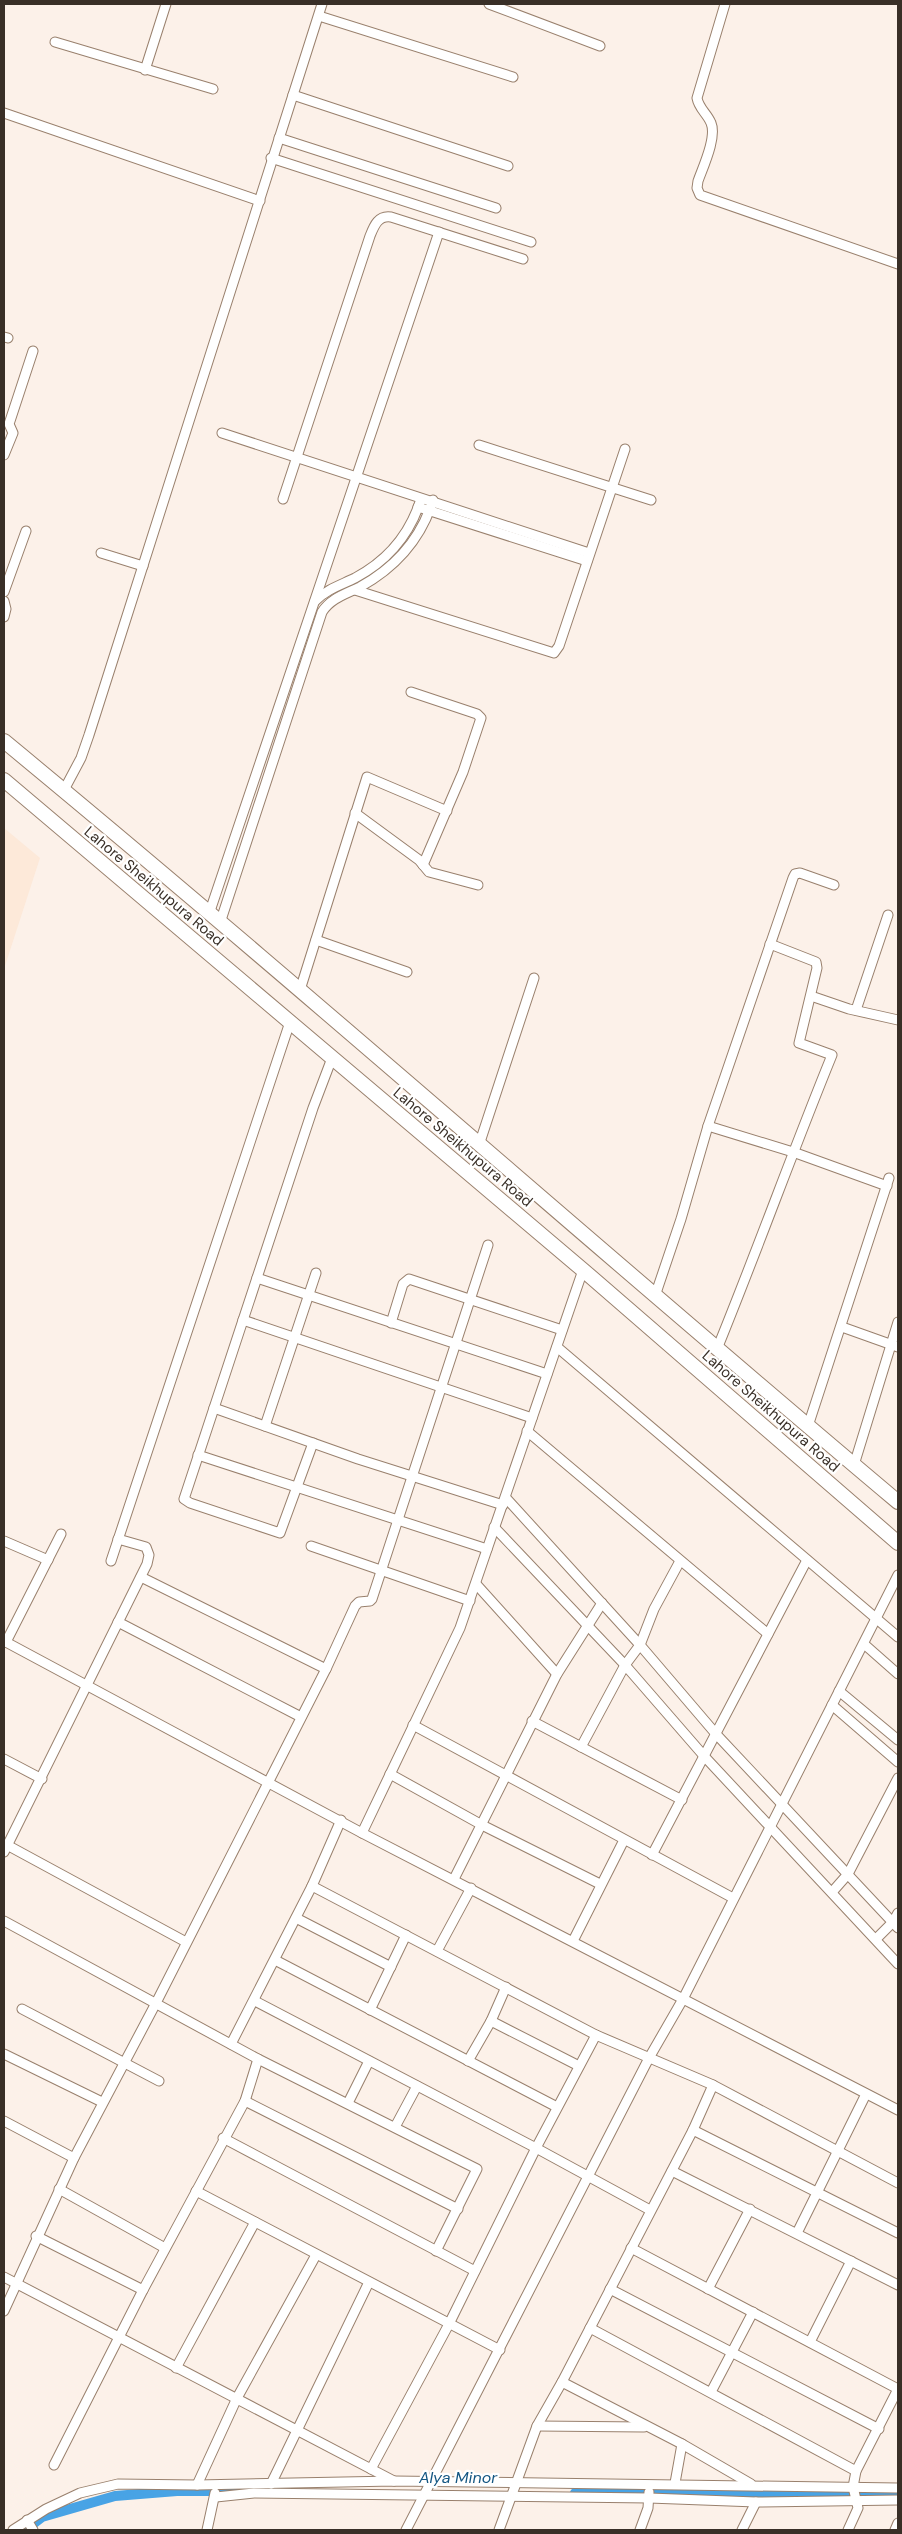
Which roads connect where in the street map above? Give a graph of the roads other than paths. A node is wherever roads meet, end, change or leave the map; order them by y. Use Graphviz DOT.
graph roads {
  1 [pos="166,4"];
  2 [pos="322,4"];
  3 [pos="489,4"];
  4 [pos="725,4"];
  5 [pos="318,16"];
  6 [pos="55,42"];
  7 [pos="600,46"];
  8 [pos="145,70"];
  9 [pos="513,77"];
  10 [pos="213,89"];
  11 [pos="292,95"];
  12 [pos="4,112"];
  13 [pos="279,138"];
  14 [pos="271,158"];
  15 [pos="508,166"];
  16 [pos="260,201"];
  17 [pos="496,208"];
  18 [pos="439,232"];
  19 [pos="531,242"];
  20 [pos="523,260"];
  21 [pos="898,264"];
  22 [pos="32,351"];
  23 [pos="7,427"];
  24 [pos="222,433"];
  25 [pos="479,445"];
  26 [pos="625,449"];
  27 [pos="4,455"];
  28 [pos="296,457"];
  29 [pos="357,476"];
  30 [pos="612,487"];
  31 [pos="422,497"];
  32 [pos="283,499"];
  33 [pos="433,500"];
  34 [pos="651,500"];
  35 [pos="418,506"];
  36 [pos="430,510"];
  37 [pos="26,531"];
  38 [pos="101,554"];
  39 [pos="588,557"];
  40 [pos="143,566"];
  41 [pos="355,590"];
  42 [pos="4,592"];
  43 [pos="4,601"];
  44 [pos="315,602"];
  45 [pos="4,617"];
  46 [pos="412,692"];
  47 [pos="4,741"];
  48 [pos="4,780"];
  49 [pos="64,790"];
  50 [pos="447,811"];
  51 [pos="355,813"];
  52 [pos="423,865"];
  53 [pos="478,885"];
  54 [pos="834,885"];
  55 [pos="888,915"];
  56 [pos="214,918"];
  57 [pos="316,940"];
  58 [pos="770,944"];
  59 [pos="407,972"];
  60 [pos="534,978"];
  61 [pos="300,990"];
  62 [pos="810,996"];
  63 [pos="856,1010"];
  64 [pos="898,1020"];
  65 [pos="290,1022"];
  66 [pos="332,1058"];
  67 [pos="708,1126"];
  68 [pos="479,1145"];
  69 [pos="793,1152"];
  70 [pos="488,1244"];
  71 [pos="583,1270"];
  72 [pos="316,1273"];
  73 [pos="257,1278"];
  74 [pos="309,1296"];
  75 [pos="655,1296"];
  76 [pos="470,1298"];
  77 [pos="243,1320"];
  78 [pos="898,1322"];
  79 [pos="391,1323"];
  80 [pos="842,1327"];
  81 [pos="562,1330"];
  82 [pos="295,1338"];
  83 [pos="456,1343"];
  84 [pos="895,1346"];
  85 [pos="557,1347"];
  86 [pos="717,1348"];
  87 [pos="547,1374"];
  88 [pos="441,1387"];
  89 [pos="214,1408"];
  90 [pos="532,1418"];
  91 [pos="265,1426"];
  92 [pos="808,1426"];
  93 [pos="527,1431"];
  94 [pos="313,1443"];
  95 [pos="198,1455"];
  96 [pos="854,1464"];
  97 [pos="411,1476"];
  98 [pos="297,1488"];
  99 [pos="504,1502"];
  100 [pos="898,1502"];
  101 [pos="396,1520"];
  102 [pos="494,1527"];
  103 [pos="61,1534"];
  104 [pos="118,1538"];
  105 [pos="4,1541"];
  106 [pos="898,1544"];
  107 [pos="311,1546"];
  108 [pos="487,1550"];
  109 [pos="48,1560"];
  110 [pos="807,1560"];
  111 [pos="111,1561"];
  112 [pos="680,1561"];
  113 [pos="381,1570"];
  114 [pos="141,1576"];
  115 [pos="897,1579"];
  116 [pos="476,1584"];
  117 [pos="470,1601"];
  118 [pos="602,1603"];
  119 [pos="876,1618"];
  120 [pos="118,1622"];
  121 [pos="586,1624"];
  122 [pos="768,1634"];
  123 [pos="898,1637"];
  124 [pos="5,1642"];
  125 [pos="864,1644"];
  126 [pos="640,1645"];
  127 [pos="625,1665"];
  128 [pos="326,1669"];
  129 [pos="557,1674"];
  130 [pos="898,1674"];
  131 [pos="86,1686"];
  132 [pos="839,1691"];
  133 [pos="832,1705"];
  134 [pos="301,1717"];
  135 [pos="532,1721"];
  136 [pos="413,1725"];
  137 [pos="716,1734"];
  138 [pos="898,1740"];
  139 [pos="581,1747"];
  140 [pos="704,1756"];
  141 [pos="4,1759"];
  142 [pos="898,1762"];
  143 [pos="390,1774"];
  144 [pos="506,1775"];
  145 [pos="898,1778"];
  146 [pos="42,1779"];
  147 [pos="268,1783"];
  148 [pos="682,1800"];
  149 [pos="781,1804"];
  150 [pos="341,1820"];
  151 [pos="482,1825"];
  152 [pos="770,1826"];
  153 [pos="362,1833"];
  154 [pos="624,1840"];
  155 [pos="6,1849"];
  156 [pos="652,1855"];
  157 [pos="848,1874"];
  158 [pos="454,1879"];
  159 [pos="600,1884"];
  160 [pos="312,1886"];
  161 [pos="471,1888"];
  162 [pos="832,1891"];
  163 [pos="733,1898"];
  164 [pos="898,1912"];
  165 [pos="296,1918"];
  166 [pos="4,1920"];
  167 [pos="896,1925"];
  168 [pos="406,1935"];
  169 [pos="876,1939"];
  170 [pos="573,1941"];
  171 [pos="186,1942"];
  172 [pos="437,1951"];
  173 [pos="276,1960"];
  174 [pos="898,1964"];
  175 [pos="391,1967"];
  176 [pos="506,1987"];
  177 [pos="683,1999"];
  178 [pos="255,2001"];
  179 [pos="156,2003"];
  180 [pos="22,2009"];
  181 [pos="370,2010"];
  182 [pos="491,2021"];
  183 [pos="596,2035"];
  184 [pos="231,2044"];
  185 [pos="4,2054"];
  186 [pos="649,2058"];
  187 [pos="258,2059"];
  188 [pos="468,2060"];
  189 [pos="370,2061"];
  190 [pos="123,2063"];
  191 [pos="579,2066"];
  192 [pos="159,2081"];
  193 [pos="713,2085"];
  194 [pos="417,2086"];
  195 [pos="866,2094"];
  196 [pos="245,2101"];
  197 [pos="102,2102"];
  198 [pos="348,2103"];
  199 [pos="557,2107"];
  200 [pos="898,2110"];
  201 [pos="4,2121"];
  202 [pos="395,2127"];
  203 [pos="693,2130"];
  204 [pos="223,2138"];
  205 [pos="536,2148"];
  206 [pos="837,2150"];
  207 [pos="74,2158"];
  208 [pos="672,2171"];
  209 [pos="589,2177"];
  210 [pos="898,2183"];
  211 [pos="59,2189"];
  212 [pos="196,2192"];
  213 [pos="816,2193"];
  214 [pos="750,2209"];
  215 [pos="458,2210"];
  216 [pos="650,2210"];
  217 [pos="254,2222"];
  218 [pos="797,2233"];
  219 [pos="898,2234"];
  220 [pos="36,2236"];
  221 [pos="166,2248"];
  222 [pos="631,2248"];
  223 [pos="436,2251"];
  224 [pos="316,2255"];
  225 [pos="851,2261"];
  226 [pos="476,2271"];
  227 [pos="4,2277"];
  228 [pos="369,2282"];
  229 [pos="15,2284"];
  230 [pos="898,2285"];
  231 [pos="610,2289"];
  232 [pos="708,2289"];
  233 [pos="143,2290"];
  234 [pos="4,2310"];
  235 [pos="753,2312"];
  236 [pos="449,2324"];
  237 [pos="590,2328"];
  238 [pos="119,2336"];
  239 [pos="810,2342"];
  240 [pos="500,2350"];
  241 [pos="733,2353"];
  242 [pos="176,2368"];
  243 [pos="562,2382"];
  244 [pos="898,2389"];
  245 [pos="711,2392"];
  246 [pos="237,2398"];
  247 [pos="537,2426"];
  248 [pos="647,2427"];
  249 [pos="879,2429"];
  250 [pos="297,2431"];
  251 [pos="682,2444"];
  252 [pos="54,2465"];
  253 [pos="371,2469"];
  254 [pos="856,2471"];
  255 [pos="394,2481"];
  256 [pos="430,2481"];
  257 [pos="517,2483"];
  258 [pos="675,2483"];
  259 [pos="271,2484"];
  260 [pos="197,2485"];
  261 [pos="215,2485"];
  262 [pos="753,2485"];
  263 [pos="852,2487"];
  264 [pos="898,2488"];
  265 [pos="649,2491"];
  266 [pos="216,2496"];
  267 [pos="423,2496"];
  268 [pos="512,2497"];
  269 [pos="856,2500"];
  270 [pos="898,2500"];
  271 [pos="756,2502"];
  272 [pos="27,2520"];
  273 [pos="898,2524"];
  274 [pos="13,2530"];
  275 [pos="33,2530"];
  276 [pos="207,2530"];
  277 [pos="406,2530"];
  278 [pos="499,2530"];
  279 [pos="640,2530"];
  280 [pos="742,2530"];
  281 [pos="848,2530"];
  282 [pos="895,2530"];
  1 -- 8 [label="street"];
  2 -- 5 [label="street"];
  3 -- 7 [label="street"];
  4 -- 21 [label="street"];
  5 -- 9 [label="street"];
  5 -- 11 [label="street"];
  6 -- 8 [label="street"];
  8 -- 10 [label="street"];
  11 -- 13 [label="street"];
  11 -- 15 [label="street"];
  12 -- 16 [label="street"];
  13 -- 14 [label="street"];
  13 -- 17 [label="street"];
  14 -- 16 [label="street"];
  14 -- 19 [label="street"];
  16 -- 40 [label="street"];
  18 -- 20 [label="street"];
  18 -- 28 [label="street"];
  18 -- 29 [label="street"];
  22 -- 23 [label="street"];
  23 -- 27 [label="street"];
  24 -- 28 [label="street"];
  25 -- 30 [label="street"];
  26 -- 30 [label="street"];
  28 -- 29 [label="street"];
  28 -- 32 [label="street"];
  29 -- 31 [label="street"];
  29 -- 44 [label="street"];
  30 -- 34 [label="street"];
  30 -- 39 [label="street"];
  31 -- 33 [label="street"];
  31 -- 35 [label="street"];
  33 -- 36 [label="street"];
  33 -- 39 [label="street"];
  35 -- 36 [label="street"];
  35 -- 44 [label="street"];
  36 -- 39 [label="street"];
  36 -- 41 [label="street"];
  37 -- 42 [label="street"];
  38 -- 40 [label="street"];
  39 -- 41 [label="street"];
  40 -- 49 [label="street"];
  41 -- 56 [label="street"];
  43 -- 45 [label="street"];
  44 -- 56 [label="street"];
  46 -- 50 [label="street"];
  47 -- 49 [label="highway, Lahore Sheikhupura Road"];
  48 -- 65 [label="highway, Lahore Sheikhupura Road"];
  49 -- 56 [label="highway, Lahore Sheikhupura Road"];
  50 -- 51 [label="street"];
  50 -- 52 [label="street"];
  51 -- 52 [label="street"];
  51 -- 57 [label="street"];
  52 -- 53 [label="street"];
  54 -- 58 [label="street"];
  55 -- 63 [label="street"];
  56 -- 61 [label="highway, Lahore Sheikhupura Road"];
  57 -- 59 [label="street"];
  57 -- 61 [label="street"];
  58 -- 62 [label="street"];
  58 -- 67 [label="street"];
  60 -- 68 [label="street"];
  61 -- 68 [label="highway, Lahore Sheikhupura Road"];
  62 -- 63 [label="street"];
  62 -- 69 [label="street"];
  63 -- 64 [label="street"];
  65 -- 66 [label="highway, Lahore Sheikhupura Road"];
  65 -- 104 [label="street"];
  66 -- 71 [label="highway, Lahore Sheikhupura Road"];
  66 -- 73 [label="street"];
  67 -- 69 [label="street"];
  67 -- 75 [label="street"];
  68 -- 75 [label="highway, Lahore Sheikhupura Road"];
  69 -- 80 [label="street"];
  69 -- 86 [label="street"];
  70 -- 76 [label="street"];
  71 -- 81 [label="street"];
  71 -- 106 [label="highway, Lahore Sheikhupura Road"];
  72 -- 74 [label="street"];
  73 -- 74 [label="street"];
  73 -- 77 [label="street"];
  74 -- 79 [label="street"];
  74 -- 82 [label="street"];
  75 -- 86 [label="highway, Lahore Sheikhupura Road"];
  76 -- 79 [label="street"];
  76 -- 81 [label="street"];
  76 -- 83 [label="street"];
  77 -- 82 [label="street"];
  77 -- 89 [label="street"];
  78 -- 84 [label="street"];
  79 -- 83 [label="street"];
  80 -- 84 [label="street"];
  80 -- 92 [label="street"];
  81 -- 85 [label="street"];
  82 -- 88 [label="street"];
  82 -- 91 [label="street"];
  83 -- 87 [label="street"];
  83 -- 88 [label="street"];
  84 -- 96 [label="street"];
  85 -- 87 [label="street"];
  85 -- 110 [label="street"];
  86 -- 92 [label="highway, Lahore Sheikhupura Road"];
  87 -- 90 [label="street"];
  88 -- 90 [label="street"];
  88 -- 97 [label="street"];
  89 -- 91 [label="street"];
  89 -- 95 [label="street"];
  90 -- 93 [label="street"];
  91 -- 94 [label="street"];
  92 -- 96 [label="highway, Lahore Sheikhupura Road"];
  93 -- 99 [label="street"];
  93 -- 112 [label="street"];
  94 -- 97 [label="street"];
  94 -- 98 [label="street"];
  95 -- 98 [label="street"];
  95 -- 98 [label="street"];
  96 -- 100 [label="highway, Lahore Sheikhupura Road"];
  97 -- 99 [label="street"];
  97 -- 101 [label="street"];
  98 -- 101 [label="street"];
  99 -- 102 [label="street"];
  99 -- 118 [label="street"];
  101 -- 108 [label="street"];
  101 -- 113 [label="street"];
  102 -- 108 [label="street"];
  102 -- 121 [label="street"];
  103 -- 109 [label="street"];
  104 -- 111 [label="street"];
  104 -- 114 [label="street"];
  105 -- 109 [label="street"];
  107 -- 113 [label="street"];
  108 -- 116 [label="street"];
  109 -- 124 [label="street"];
  110 -- 119 [label="street"];
  110 -- 122 [label="street"];
  112 -- 122 [label="street"];
  112 -- 126 [label="street"];
  113 -- 117 [label="street"];
  113 -- 128 [label="street"];
  114 -- 120 [label="street"];
  114 -- 128 [label="street"];
  115 -- 119 [label="street"];
  116 -- 117 [label="street"];
  116 -- 129 [label="street"];
  117 -- 136 [label="street"];
  118 -- 121 [label="street"];
  118 -- 126 [label="street"];
  119 -- 123 [label="street"];
  119 -- 125 [label="street"];
  120 -- 131 [label="street"];
  120 -- 134 [label="street"];
  121 -- 127 [label="street"];
  121 -- 129 [label="street"];
  122 -- 137 [label="street"];
  124 -- 131 [label="street"];
  125 -- 130 [label="street"];
  125 -- 132 [label="street"];
  126 -- 127 [label="street"];
  126 -- 137 [label="street"];
  127 -- 139 [label="street"];
  127 -- 140 [label="street"];
  128 -- 134 [label="street"];
  129 -- 135 [label="street"];
  131 -- 146 [label="street"];
  131 -- 147 [label="street"];
  132 -- 133 [label="street"];
  132 -- 138 [label="street"];
  133 -- 142 [label="street"];
  133 -- 149 [label="street"];
  134 -- 147 [label="street"];
  135 -- 139 [label="street"];
  135 -- 144 [label="street"];
  136 -- 143 [label="street"];
  136 -- 144 [label="street"];
  137 -- 140 [label="street"];
  137 -- 149 [label="street"];
  139 -- 148 [label="street"];
  140 -- 148 [label="street"];
  140 -- 152 [label="street"];
  141 -- 146 [label="street"];
  143 -- 151 [label="street"];
  143 -- 153 [label="street"];
  144 -- 151 [label="street"];
  144 -- 154 [label="street"];
  145 -- 157 [label="street"];
  146 -- 155 [label="street"];
  147 -- 150 [label="street"];
  147 -- 171 [label="street"];
  148 -- 156 [label="street"];
  149 -- 152 [label="street"];
  149 -- 157 [label="street"];
  150 -- 153 [label="street"];
  150 -- 160 [label="street"];
  151 -- 158 [label="street"];
  151 -- 159 [label="street"];
  152 -- 162 [label="street"];
  152 -- 163 [label="street"];
  153 -- 158 [label="street"];
  154 -- 156 [label="street"];
  154 -- 159 [label="street"];
  155 -- 171 [label="street"];
  156 -- 163 [label="street"];
  157 -- 162 [label="street"];
  157 -- 167 [label="street"];
  158 -- 161 [label="street"];
  159 -- 170 [label="street"];
  160 -- 165 [label="street"];
  160 -- 168 [label="street"];
  161 -- 170 [label="street"];
  161 -- 172 [label="street"];
  162 -- 169 [label="street"];
  163 -- 177 [label="street"];
  164 -- 167 [label="street"];
  165 -- 173 [label="street"];
  165 -- 175 [label="street"];
  166 -- 179 [label="street"];
  167 -- 169 [label="street"];
  168 -- 172 [label="street"];
  168 -- 175 [label="street"];
  169 -- 174 [label="street"];
  170 -- 177 [label="street"];
  171 -- 179 [label="street"];
  172 -- 176 [label="street"];
  173 -- 178 [label="street"];
  173 -- 181 [label="street"];
  175 -- 181 [label="street"];
  176 -- 182 [label="street"];
  176 -- 183 [label="street"];
  177 -- 186 [label="street"];
  177 -- 195 [label="street"];
  178 -- 184 [label="street"];
  178 -- 189 [label="street"];
  179 -- 184 [label="street"];
  179 -- 190 [label="street"];
  180 -- 190 [label="street"];
  181 -- 188 [label="street"];
  182 -- 188 [label="street"];
  182 -- 191 [label="street"];
  183 -- 186 [label="street"];
  183 -- 191 [label="street"];
  184 -- 187 [label="street"];
  185 -- 197 [label="street"];
  186 -- 193 [label="street"];
  186 -- 209 [label="street"];
  187 -- 196 [label="street"];
  187 -- 198 [label="street"];
  188 -- 199 [label="street"];
  189 -- 194 [label="street"];
  189 -- 198 [label="street"];
  190 -- 192 [label="street"];
  190 -- 197 [label="street"];
  191 -- 199 [label="street"];
  193 -- 203 [label="street"];
  193 -- 206 [label="street"];
  194 -- 202 [label="street"];
  194 -- 205 [label="street"];
  195 -- 200 [label="street"];
  195 -- 206 [label="street"];
  196 -- 204 [label="street"];
  196 -- 215 [label="street"];
  197 -- 207 [label="street"];
  198 -- 202 [label="street"];
  199 -- 205 [label="street"];
  201 -- 207 [label="street"];
  202 -- 215 [label="street"];
  203 -- 208 [label="street"];
  203 -- 213 [label="street"];
  204 -- 212 [label="street"];
  204 -- 223 [label="street"];
  205 -- 209 [label="street"];
  205 -- 226 [label="street"];
  206 -- 210 [label="street"];
  206 -- 213 [label="street"];
  207 -- 211 [label="street"];
  208 -- 214 [label="street"];
  208 -- 216 [label="street"];
  209 -- 216 [label="street"];
  209 -- 240 [label="street"];
  211 -- 220 [label="street"];
  211 -- 221 [label="street"];
  212 -- 217 [label="street"];
  212 -- 221 [label="street"];
  213 -- 218 [label="street"];
  213 -- 219 [label="street"];
  214 -- 218 [label="street"];
  214 -- 232 [label="street"];
  215 -- 223 [label="street"];
  216 -- 222 [label="street"];
  217 -- 224 [label="street"];
  217 -- 242 [label="street"];
  218 -- 225 [label="street"];
  220 -- 229 [label="street"];
  220 -- 233 [label="street"];
  221 -- 233 [label="street"];
  222 -- 231 [label="street"];
  222 -- 232 [label="street"];
  223 -- 226 [label="street"];
  224 -- 228 [label="street"];
  224 -- 246 [label="street"];
  225 -- 230 [label="street"];
  225 -- 239 [label="street"];
  226 -- 236 [label="street"];
  227 -- 229 [label="street"];
  228 -- 236 [label="street"];
  228 -- 250 [label="street"];
  229 -- 234 [label="street"];
  229 -- 238 [label="street"];
  231 -- 237 [label="street"];
  231 -- 241 [label="street"];
  232 -- 235 [label="street"];
  233 -- 238 [label="street"];
  235 -- 239 [label="street"];
  235 -- 241 [label="street"];
  236 -- 240 [label="street"];
  236 -- 253 [label="street"];
  237 -- 243 [label="street"];
  237 -- 245 [label="street"];
  238 -- 242 [label="street"];
  238 -- 252 [label="street"];
  239 -- 244 [label="street"];
  240 -- 256 [label="street"];
  241 -- 245 [label="street"];
  241 -- 249 [label="street"];
  242 -- 246 [label="street"];
  243 -- 247 [label="street"];
  243 -- 248 [label="street"];
  244 -- 249 [label="street"];
  245 -- 254 [label="street"];
  246 -- 250 [label="street"];
  246 -- 260 [label="street"];
  247 -- 248 [label="street"];
  247 -- 257 [label="street"];
  248 -- 251 [label="street"];
  249 -- 254 [label="street"];
  250 -- 253 [label="street"];
  250 -- 259 [label="street"];
  251 -- 258 [label="street"];
  251 -- 262 [label="street"];
  253 -- 255 [label="street"];
  254 -- 263 [label="street"];
  255 -- 256 [label="street"];
  255 -- 259 [label="street"];
  256 -- 257 [label="street"];
  256 -- 267 [label="street"];
  257 -- 265 [label="street"];
  257 -- 268 [label="street"];
  258 -- 262 [label="street"];
  258 -- 265 [label="street"];
  259 -- 261 [label="street"];
  260 -- 261 [label="street"];
  260 -- 272 [label="street"];
  261 -- 266 [label="street"];
  262 -- 263 [label="street"];
  263 -- 264 [label="street"];
  263 -- 269 [label="street"];
  265 -- 268 [label="street"];
  265 -- 271 [label="street"];
  265 -- 279 [label="street"];
  266 -- 267 [label="street"];
  266 -- 276 [label="street"];
  267 -- 268 [label="street"];
  267 -- 277 [label="street"];
  268 -- 278 [label="street"];
  269 -- 270 [label="street"];
  269 -- 271 [label="street"];
  269 -- 281 [label="street"];
  271 -- 280 [label="street"];
  272 -- 274 [label="street"];
  272 -- 275 [label="street"];
  273 -- 282 [label="street"];
}
